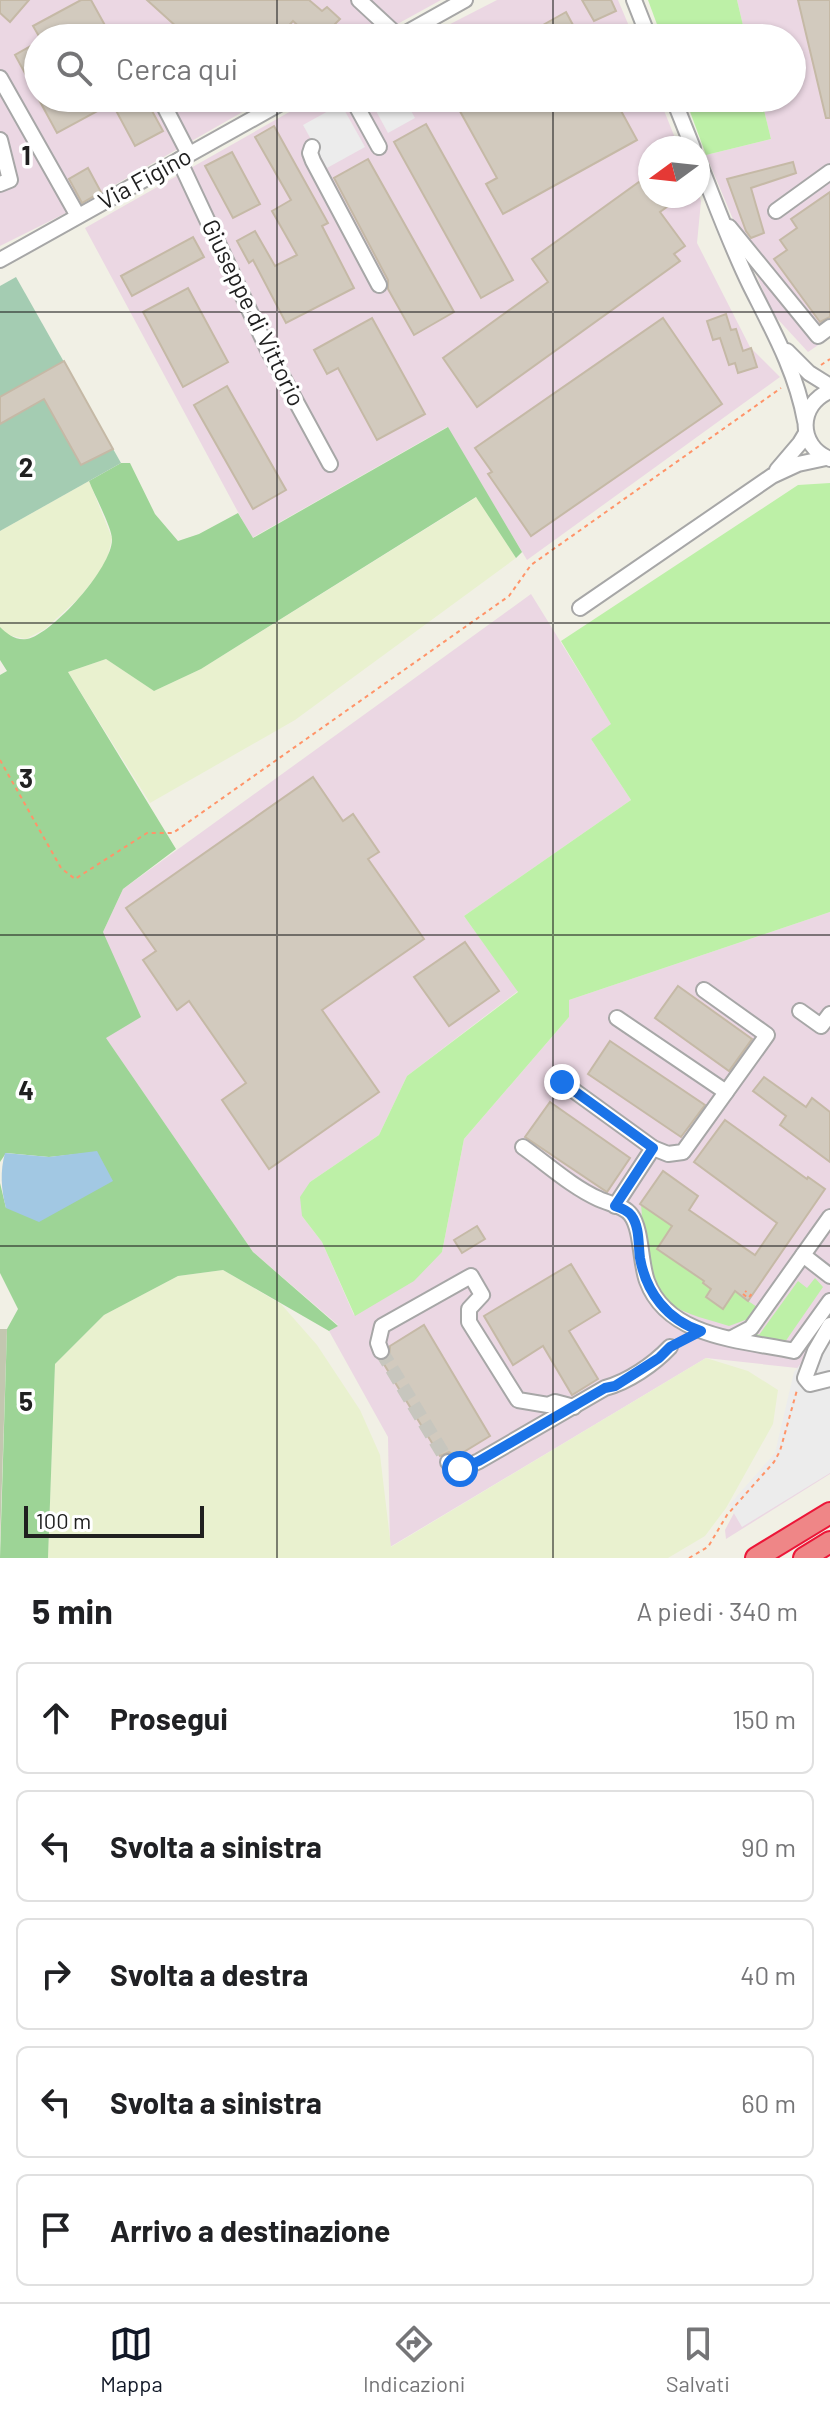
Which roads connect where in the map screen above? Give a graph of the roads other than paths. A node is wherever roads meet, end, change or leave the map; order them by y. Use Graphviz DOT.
graph roads {
  1 [pos="359,0"];
  2 [pos="465,0"];
  3 [pos="634,0"];
  4 [pos="384,24"];
  5 [pos="423,24"];
  6 [pos="643,24"];
  7 [pos="0,78"];
  8 [pos="5,99"];
  9 [pos="166,112"];
  10 [pos="265,112"];
  11 [pos="360,112"];
  12 [pos="679,112"];
  13 [pos="688,136"];
  14 [pos="0,140"];
  15 [pos="312,147"];
  16 [pos="379,147"];
  17 [pos="184,157"];
  18 [pos="830,172"];
  19 [pos="0,184"];
  20 [pos="710,190"];
  21 [pos="776,211"];
  22 [pos="78,216"];
  23 [pos="721,218"];
  24 [pos="0,260"];
  25 [pos="379,285"];
  26 [pos="830,327"];
  27 [pos="781,345"];
  28 [pos="830,388"];
  29 [pos="805,427"];
  30 [pos="828,458"];
  31 [pos="330,464"];
  32 [pos="772,476"];
  33 [pos="580,608"];
  34 [pos="704,990"];
  35 [pos="800,1011"];
  36 [pos="830,1014"];
  37 [pos="617,1018"];
  38 [pos="562,1082"];
  39 [pos="726,1092"];
  40 [pos="523,1147"];
  41 [pos="653,1148"];
  42 [pos="615,1206"];
  43 [pos="830,1217"];
  44 [pos="803,1255"];
  45 [pos="830,1276"];
  46 [pos="830,1301"];
  47 [pos="830,1325"];
  48 [pos="701,1331"];
  49 [pos="732,1338"];
  50 [pos="381,1351"];
  51 [pos="830,1379"];
  52 [pos="574,1407"];
  53 [pos="448,1462"];
  54 [pos="830,1513"];
  55 [pos="830,1542"];
  56 [pos="756,1558"];
  57 [pos="804,1558"];
  1 -- 4 [label="street"];
  2 -- 5 [label="street"];
  3 -- 6 [label="street"];
  7 -- 8 [label="street"];
  8 -- 22 [label="street"];
  9 -- 17 [label="street, Giuseppe di Vittorio"];
  10 -- 17 [label="street, Via Figino"];
  11 -- 16 [label="street"];
  12 -- 13 [label="street"];
  14 -- 19 [label="street"];
  15 -- 25 [label="street"];
  17 -- 22 [label="street, Via Figino"];
  17 -- 31 [label="street, Giuseppe di Vittorio"];
  18 -- 21 [label="street"];
  20 -- 23 [label="street"];
  22 -- 24 [label="street, Via Figino"];
  23 -- 26 [label="street"];
  23 -- 27 [label="street"];
  27 -- 28 [label="street"];
  27 -- 29 [label="street"];
  28 -- 29 [label="street"];
  29 -- 30 [label="street"];
  29 -- 32 [label="street"];
  30 -- 32 [label="street"];
  32 -- 33 [label="street"];
  34 -- 39 [label="street"];
  35 -- 36 [label="street"];
  37 -- 39 [label="street"];
  38 -- 41 [label="street"];
  39 -- 41 [label="street"];
  40 -- 42 [label="street"];
  41 -- 42 [label="street"];
  42 -- 48 [label="street"];
  43 -- 44 [label="street"];
  44 -- 45 [label="street"];
  44 -- 49 [label="street"];
  46 -- 49 [label="street"];
  47 -- 51 [label="street"];
  48 -- 49 [label="street"];
  48 -- 52 [label="street"];
  50 -- 52 [label="street"];
  52 -- 53 [label="street"];
  54 -- 56 [label="highway"];
  55 -- 57 [label="highway"];
}
